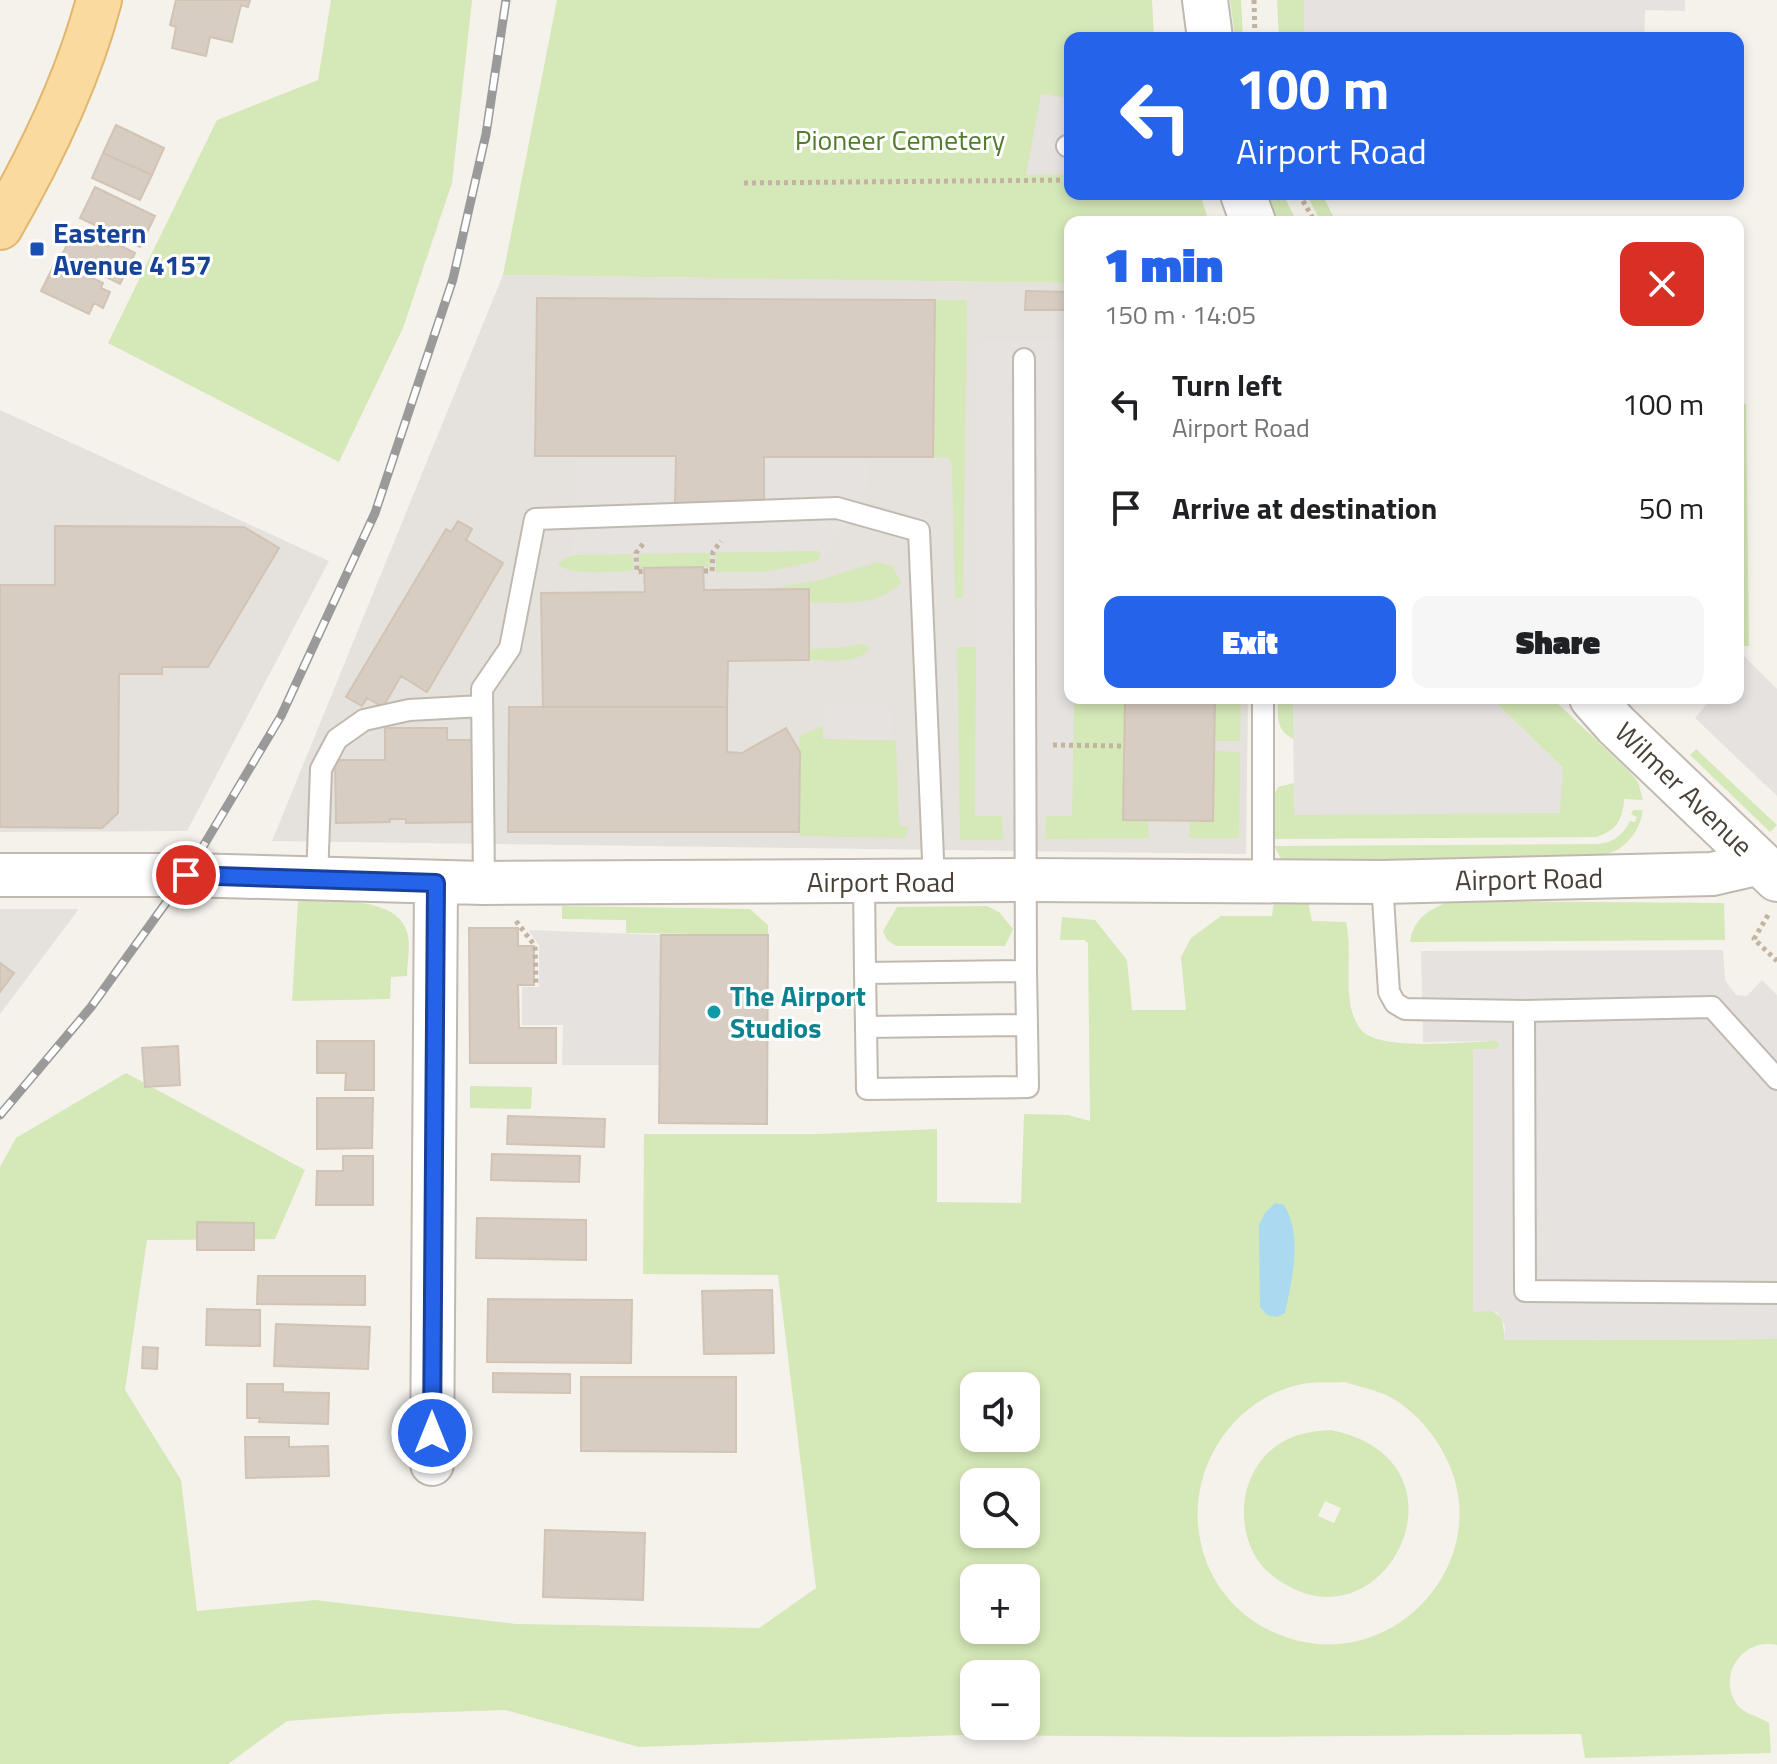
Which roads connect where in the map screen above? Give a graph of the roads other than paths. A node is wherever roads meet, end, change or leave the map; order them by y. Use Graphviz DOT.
graph roads {
  1 [pos="99,0"];
  2 [pos="1205,0"];
  3 [pos="1209,32"];
  4 [pos="0,227"];
  5 [pos="1024,359"];
  6 [pos="1263,704"];
  7 [pos="1597,704"];
  8 [pos="482,706"];
  9 [pos="0,875"];
  10 [pos="317,879"];
  11 [pos="1025,880"];
  12 [pos="934,882"];
  13 [pos="1263,882"];
  14 [pos="1382,882"];
  15 [pos="436,883"];
  16 [pos="484,883"];
  17 [pos="864,883"];
  18 [pos="1768,886"];
  19 [pos="1026,971"];
  20 [pos="865,973"];
  21 [pos="1524,1011"];
  22 [pos="1027,1025"];
  23 [pos="866,1027"];
  24 [pos="1777,1079"];
  25 [pos="1777,1293"];
  26 [pos="432,1464"];
  1 -- 4 [label="main road"];
  2 -- 3 [label="street"];
  5 -- 11 [label="lane"];
  6 -- 13 [label="lane"];
  7 -- 18 [label="street, Wilmer Avenue"];
  8 -- 10 [label="lane"];
  8 -- 12 [label="lane"];
  8 -- 16 [label="lane"];
  9 -- 10 [label="street, Airport Road"];
  10 -- 15 [label="street, Airport Road"];
  11 -- 12 [label="street, Airport Road"];
  11 -- 13 [label="street, Airport Road"];
  11 -- 19 [label="lane"];
  12 -- 17 [label="street, Airport Road"];
  13 -- 14 [label="street, Airport Road"];
  14 -- 18 [label="street, Airport Road"];
  14 -- 21 [label="lane"];
  15 -- 16 [label="street, Airport Road"];
  15 -- 26 [label="street"];
  16 -- 17 [label="street, Airport Road"];
  17 -- 20 [label="lane"];
  19 -- 20 [label="lane"];
  19 -- 22 [label="lane"];
  20 -- 23 [label="lane"];
  21 -- 24 [label="lane"];
  21 -- 25 [label="lane"];
  22 -- 23 [label="lane"];
  22 -- 23 [label="lane"];
}
